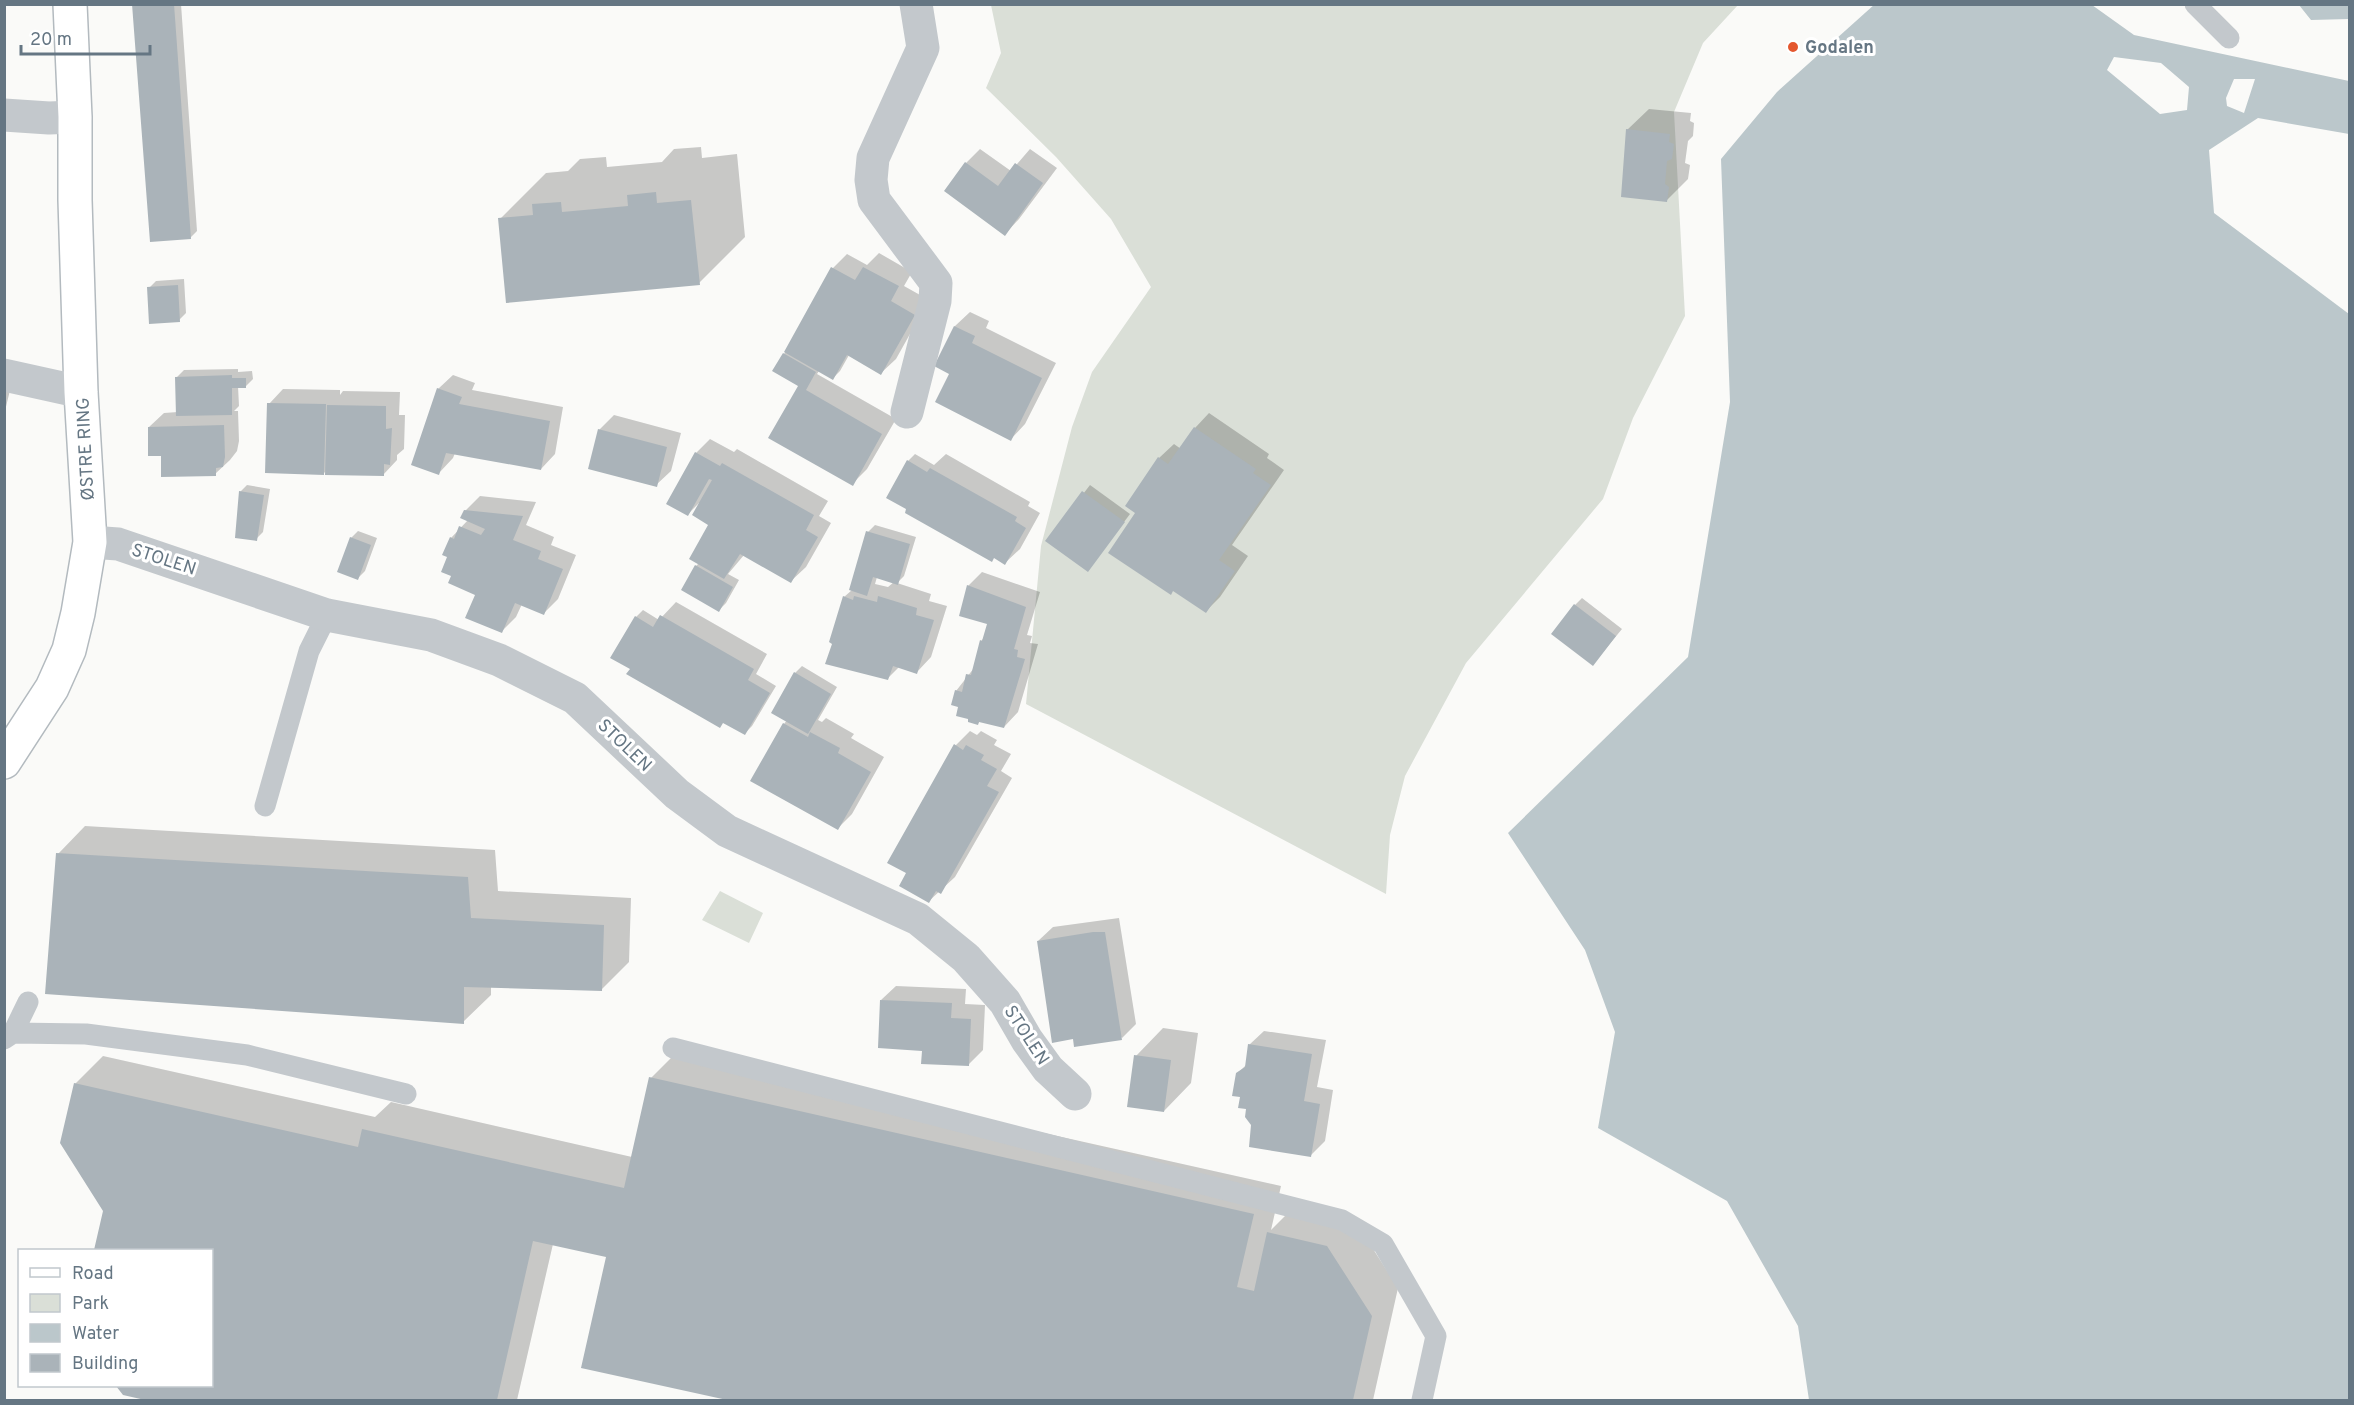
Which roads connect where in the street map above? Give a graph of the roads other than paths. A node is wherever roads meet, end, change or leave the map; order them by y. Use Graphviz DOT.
graph roads {
  1 [pos="70,4"];
  2 [pos="916,4"];
  3 [pos="2195,4"];
  4 [pos="2229,38"];
  5 [pos="4,115"];
  6 [pos="75,117"];
  7 [pos="4,375"];
  8 [pos="81,392"];
  9 [pos="908,412"];
  10 [pos="90,542"];
  11 [pos="327,615"];
  12 [pos="4,762"];
  13 [pos="265,806"];
  14 [pos="28,1002"];
  15 [pos="9,1036"];
  16 [pos="673,1048"];
  17 [pos="406,1094"];
  18 [pos="1076,1094"];
  19 [pos="1422,1401"];
  1 -- 6 [label="street, ØSTRE RING"];
  2 -- 9 [label="street"];
  3 -- 4 [label="lane"];
  5 -- 6 [label="street"];
  6 -- 8 [label="street, ØSTRE RING"];
  7 -- 8 [label="street"];
  8 -- 10 [label="street, ØSTRE RING"];
  10 -- 11 [label="street, STOLEN"];
  10 -- 12 [label="street, ØSTRE RING"];
  11 -- 13 [label="lane"];
  11 -- 18 [label="street, STOLEN"];
  14 -- 15 [label="lane"];
  15 -- 17 [label="lane"];
  16 -- 19 [label="lane"];
}
